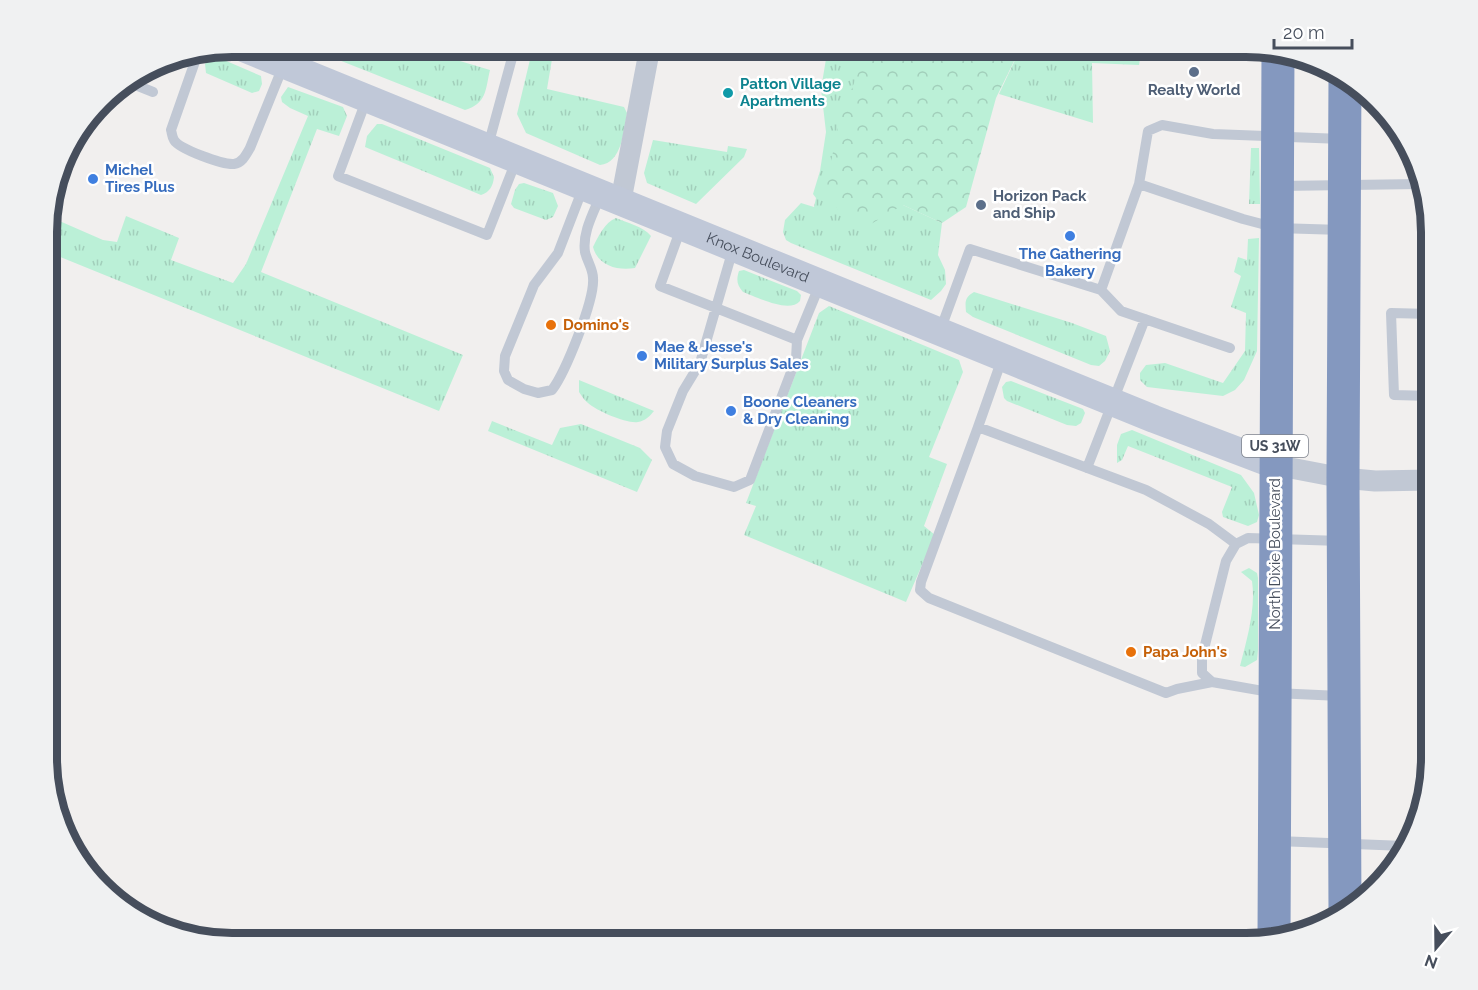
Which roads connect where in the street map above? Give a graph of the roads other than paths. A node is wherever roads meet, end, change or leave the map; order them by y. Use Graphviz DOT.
graph roads {
  1 [pos="262,57"];
  2 [pos="272,57"];
  3 [pos="512,57"];
  4 [pos="646,57"];
  5 [pos="1278,60"];
  6 [pos="195,61"];
  7 [pos="137,86"];
  8 [pos="1345,88"];
  9 [pos="153,92"];
  10 [pos="367,98"];
  11 [pos="1277,136"];
  12 [pos="1345,139"];
  13 [pos="488,146"];
  14 [pos="517,158"];
  15 [pos="1139,184"];
  16 [pos="1414,184"];
  17 [pos="1277,186"];
  18 [pos="1345,186"];
  19 [pos="602,192"];
  20 [pos="682,225"];
  21 [pos="1277,228"];
  22 [pos="1344,231"];
  23 [pos="734,246"];
  24 [pos="821,282"];
  25 [pos="1101,290"];
  26 [pos="716,308"];
  27 [pos="1421,314"];
  28 [pos="1145,319"];
  29 [pos="940,331"];
  30 [pos="797,340"];
  31 [pos="1230,348"];
  32 [pos="1003,357"];
  33 [pos="1421,396"];
  34 [pos="1114,402"];
  35 [pos="978,427"];
  36 [pos="1275,465"];
  37 [pos="1088,468"];
  38 [pos="1343,478"];
  39 [pos="1421,480"];
  40 [pos="1275,538"];
  41 [pos="1343,541"];
  42 [pos="1236,544"];
  43 [pos="1212,681"];
  44 [pos="1275,693"];
  45 [pos="1344,697"];
  46 [pos="1275,840"];
  47 [pos="1344,844"];
  48 [pos="1397,846"];
  49 [pos="1345,902"];
  50 [pos="1274,931"];
  1 -- 6 [label="lane"];
  2 -- 10 [label="main road, Knox Boulevard"];
  3 -- 13 [label="lane"];
  4 -- 19 [label="street"];
  5 -- 11 [label="highway, North Dixie Boulevard / US 31W"];
  7 -- 9 [label="lane"];
  8 -- 12 [label="highway"];
  10 -- 13 [label="main road, Knox Boulevard"];
  10 -- 14 [label="lane"];
  11 -- 12 [label="lane"];
  11 -- 15 [label="lane"];
  11 -- 17 [label="highway, North Dixie Boulevard / US 31W"];
  12 -- 18 [label="highway"];
  13 -- 14 [label="main road, Knox Boulevard"];
  14 -- 19 [label="main road, Knox Boulevard"];
  15 -- 21 [label="lane"];
  15 -- 25 [label="lane"];
  16 -- 18 [label="lane"];
  17 -- 18 [label="lane"];
  17 -- 21 [label="highway, North Dixie Boulevard / US 31W"];
  18 -- 22 [label="highway"];
  19 -- 19 [label="lane"];
  19 -- 20 [label="main road, Knox Boulevard"];
  20 -- 23 [label="main road, Knox Boulevard"];
  20 -- 26 [label="lane"];
  21 -- 22 [label="lane"];
  21 -- 36 [label="highway, North Dixie Boulevard / US 31W"];
  22 -- 38 [label="highway"];
  23 -- 24 [label="main road, Knox Boulevard"];
  23 -- 26 [label="lane"];
  24 -- 29 [label="main road, Knox Boulevard"];
  24 -- 30 [label="lane"];
  25 -- 28 [label="lane"];
  25 -- 29 [label="lane"];
  26 -- 30 [label="lane"];
  26 -- 30 [label="lane"];
  27 -- 33 [label="lane"];
  28 -- 31 [label="lane"];
  28 -- 34 [label="lane"];
  29 -- 32 [label="main road, Knox Boulevard"];
  32 -- 34 [label="main road, Knox Boulevard"];
  32 -- 35 [label="lane"];
  34 -- 36 [label="main road, Knox Boulevard"];
  34 -- 37 [label="lane"];
  35 -- 37 [label="lane"];
  35 -- 43 [label="lane"];
  36 -- 38 [label="street"];
  36 -- 40 [label="highway, North Dixie Boulevard / US 31W"];
  37 -- 42 [label="lane"];
  38 -- 39 [label="street"];
  38 -- 41 [label="highway"];
  40 -- 41 [label="lane"];
  40 -- 42 [label="lane"];
  40 -- 44 [label="highway, North Dixie Boulevard / US 31W"];
  41 -- 45 [label="highway"];
  42 -- 43 [label="lane"];
  43 -- 44 [label="lane"];
  44 -- 45 [label="lane"];
  44 -- 46 [label="highway, North Dixie Boulevard / US 31W"];
  45 -- 47 [label="highway"];
  46 -- 47 [label="lane"];
  46 -- 50 [label="highway, US 31W"];
  47 -- 48 [label="lane"];
  47 -- 49 [label="highway"];
}
